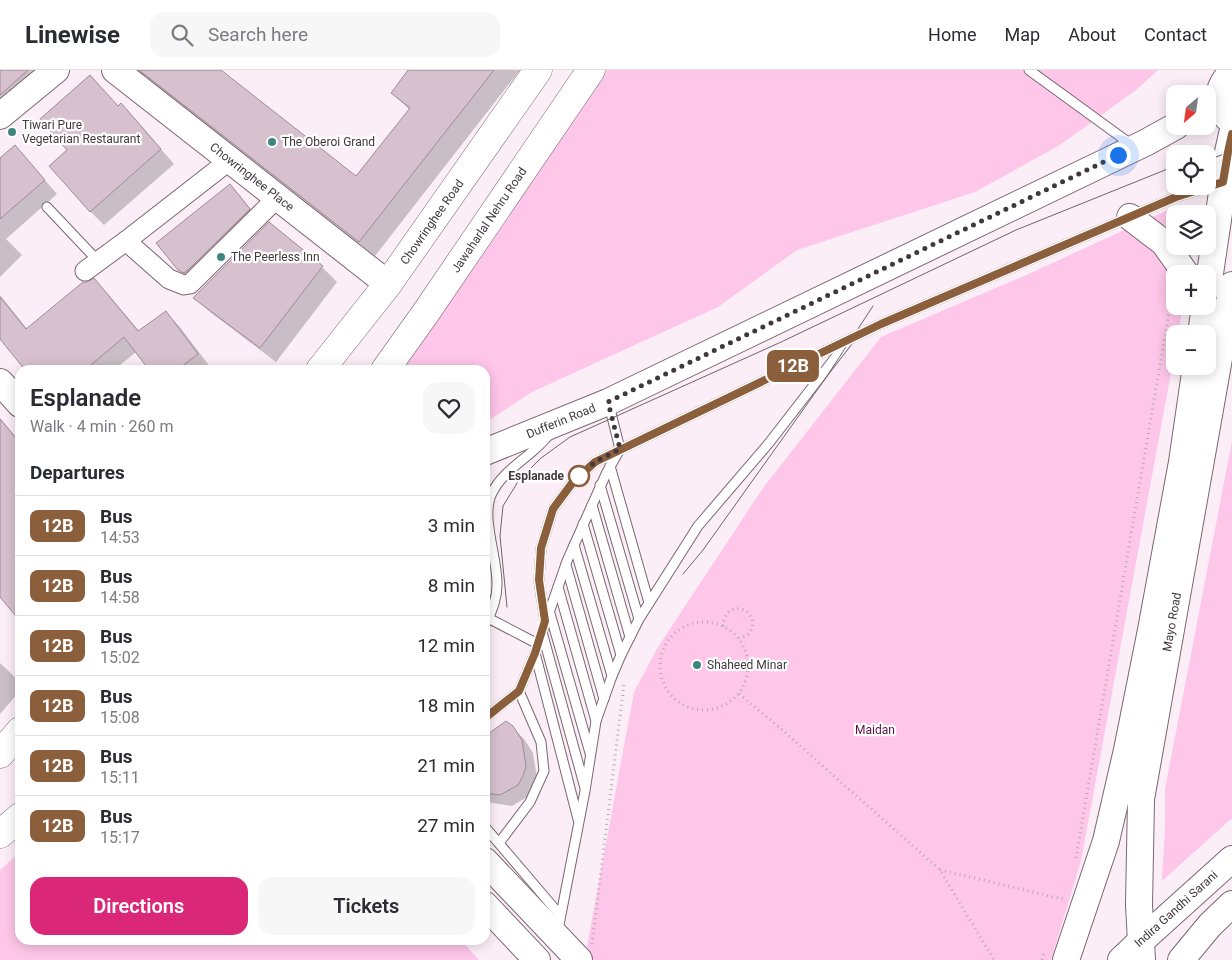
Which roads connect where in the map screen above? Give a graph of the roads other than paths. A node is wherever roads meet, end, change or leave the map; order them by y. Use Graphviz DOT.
graph roads {
  1 [pos="56,70"];
  2 [pos="115,70"];
  3 [pos="538,70"];
  4 [pos="591,70"];
  5 [pos="1029,70"];
  6 [pos="1232,72"];
  7 [pos="1220,111"];
  8 [pos="0,116"];
  9 [pos="1166,131"];
  10 [pos="1232,134"];
  11 [pos="1136,147"];
  12 [pos="230,160"];
  13 [pos="1223,182"];
  14 [pos="278,197"];
  15 [pos="47,207"];
  16 [pos="1130,217"];
  17 [pos="126,241"];
  18 [pos="1173,265"];
  19 [pos="1211,265"];
  20 [pos="92,266"];
  21 [pos="388,284"];
  22 [pos="1232,286"];
  23 [pos="850,339"];
  24 [pos="324,365"];
  25 [pos="389,365"];
  26 [pos="1195,375"];
  27 [pos="0,382"];
  28 [pos="15,398"];
  29 [pos="608,402"];
  30 [pos="563,421"];
  31 [pos="620,449"];
  32 [pos="490,450"];
  33 [pos="610,466"];
  34 [pos="600,485"];
  35 [pos="490,501"];
  36 [pos="592,505"];
  37 [pos="583,524"];
  38 [pos="490,534"];
  39 [pos="574,544"];
  40 [pos="566,565"];
  41 [pos="558,586"];
  42 [pos="649,603"];
  43 [pos="549,610"];
  44 [pos="490,615"];
  45 [pos="638,619"];
  46 [pos="545,621"];
  47 [pos="490,624"];
  48 [pos="542,632"];
  49 [pos="630,637"];
  50 [pos="537,648"];
  51 [pos="621,655"];
  52 [pos="612,676"];
  53 [pos="519,691"];
  54 [pos="604,699"];
  55 [pos="490,714"];
  56 [pos="596,721"];
  57 [pos="15,738"];
  58 [pos="0,754"];
  59 [pos="591,756"];
  60 [pos="585,791"];
  61 [pos="15,821"];
  62 [pos="579,822"];
  63 [pos="0,834"];
  64 [pos="492,852"];
  65 [pos="1232,859"];
  66 [pos="1232,904"];
  67 [pos="490,910"];
  68 [pos="559,926"];
  69 [pos="1142,950"];
  70 [pos="1057,951"];
  71 [pos="585,955"];
  72 [pos="534,957"];
  73 [pos="1121,960"];
  74 [pos="1181,960"];
  1 -- 8 [label="main road"];
  2 -- 12 [label="main road, Chowringhee Place"];
  3 -- 21 [label="main road, Chowringhee Road"];
  4 -- 25 [label="main road, Jawaharlal Nehru Road"];
  5 -- 11 [label="lane"];
  6 -- 7 [label="main road"];
  9 -- 11 [label="main road, Dufferin Road"];
  10 -- 13 [label="main road"];
  11 -- 29 [label="main road, Dufferin Road"];
  12 -- 14 [label="main road, Chowringhee Place"];
  12 -- 17 [label="street"];
  13 -- 16 [label="lane"];
  13 -- 19 [label="main road"];
  14 -- 17 [label="street"];
  14 -- 21 [label="main road, Chowringhee Place"];
  15 -- 20 [label="lane"];
  16 -- 18 [label="main road"];
  16 -- 23 [label="lane"];
  17 -- 20 [label="street"];
  21 -- 24 [label="main road, Chowringhee Road"];
  22 -- 69 [label="main road, Mayo Road"];
  23 -- 31 [label="lane"];
  23 -- 42 [label="lane"];
  26 -- 70 [label="main road, Mayo Road"];
  27 -- 28 [label="main road"];
  29 -- 30 [label="main road, Dufferin Road"];
  29 -- 31 [label="lane"];
  30 -- 32 [label="main road, Dufferin Road"];
  30 -- 35 [label="lane"];
  31 -- 33 [label="lane"];
  31 -- 46 [label="lane"];
  33 -- 34 [label="lane"];
  33 -- 42 [label="lane"];
  34 -- 36 [label="lane"];
  34 -- 45 [label="lane"];
  36 -- 37 [label="lane"];
  36 -- 49 [label="lane"];
  37 -- 39 [label="lane"];
  37 -- 51 [label="lane"];
  38 -- 44 [label="lane"];
  39 -- 40 [label="lane"];
  39 -- 52 [label="lane"];
  40 -- 41 [label="lane"];
  40 -- 54 [label="lane"];
  41 -- 43 [label="lane"];
  41 -- 56 [label="lane"];
  42 -- 45 [label="lane"];
  43 -- 46 [label="lane"];
  43 -- 59 [label="lane"];
  45 -- 49 [label="lane"];
  46 -- 48 [label="lane"];
  47 -- 50 [label="lane"];
  48 -- 50 [label="lane"];
  48 -- 60 [label="lane"];
  49 -- 51 [label="lane"];
  50 -- 53 [label="lane"];
  50 -- 62 [label="lane"];
  51 -- 52 [label="lane"];
  52 -- 54 [label="lane"];
  53 -- 55 [label="lane"];
  53 -- 64 [label="lane"];
  54 -- 56 [label="lane"];
  56 -- 59 [label="lane"];
  57 -- 58 [label="main road"];
  59 -- 60 [label="lane"];
  60 -- 62 [label="lane"];
  61 -- 63 [label="main road"];
  62 -- 68 [label="lane"];
  64 -- 68 [label="main road"];
  65 -- 69 [label="main road, Indira Gandhi Sarani"];
  66 -- 74 [label="main road"];
  67 -- 72 [label="main road"];
  68 -- 71 [label="main road"];
  68 -- 72 [label="main road"];
  69 -- 73 [label="main road, Indira Gandhi Sarani"];
}
